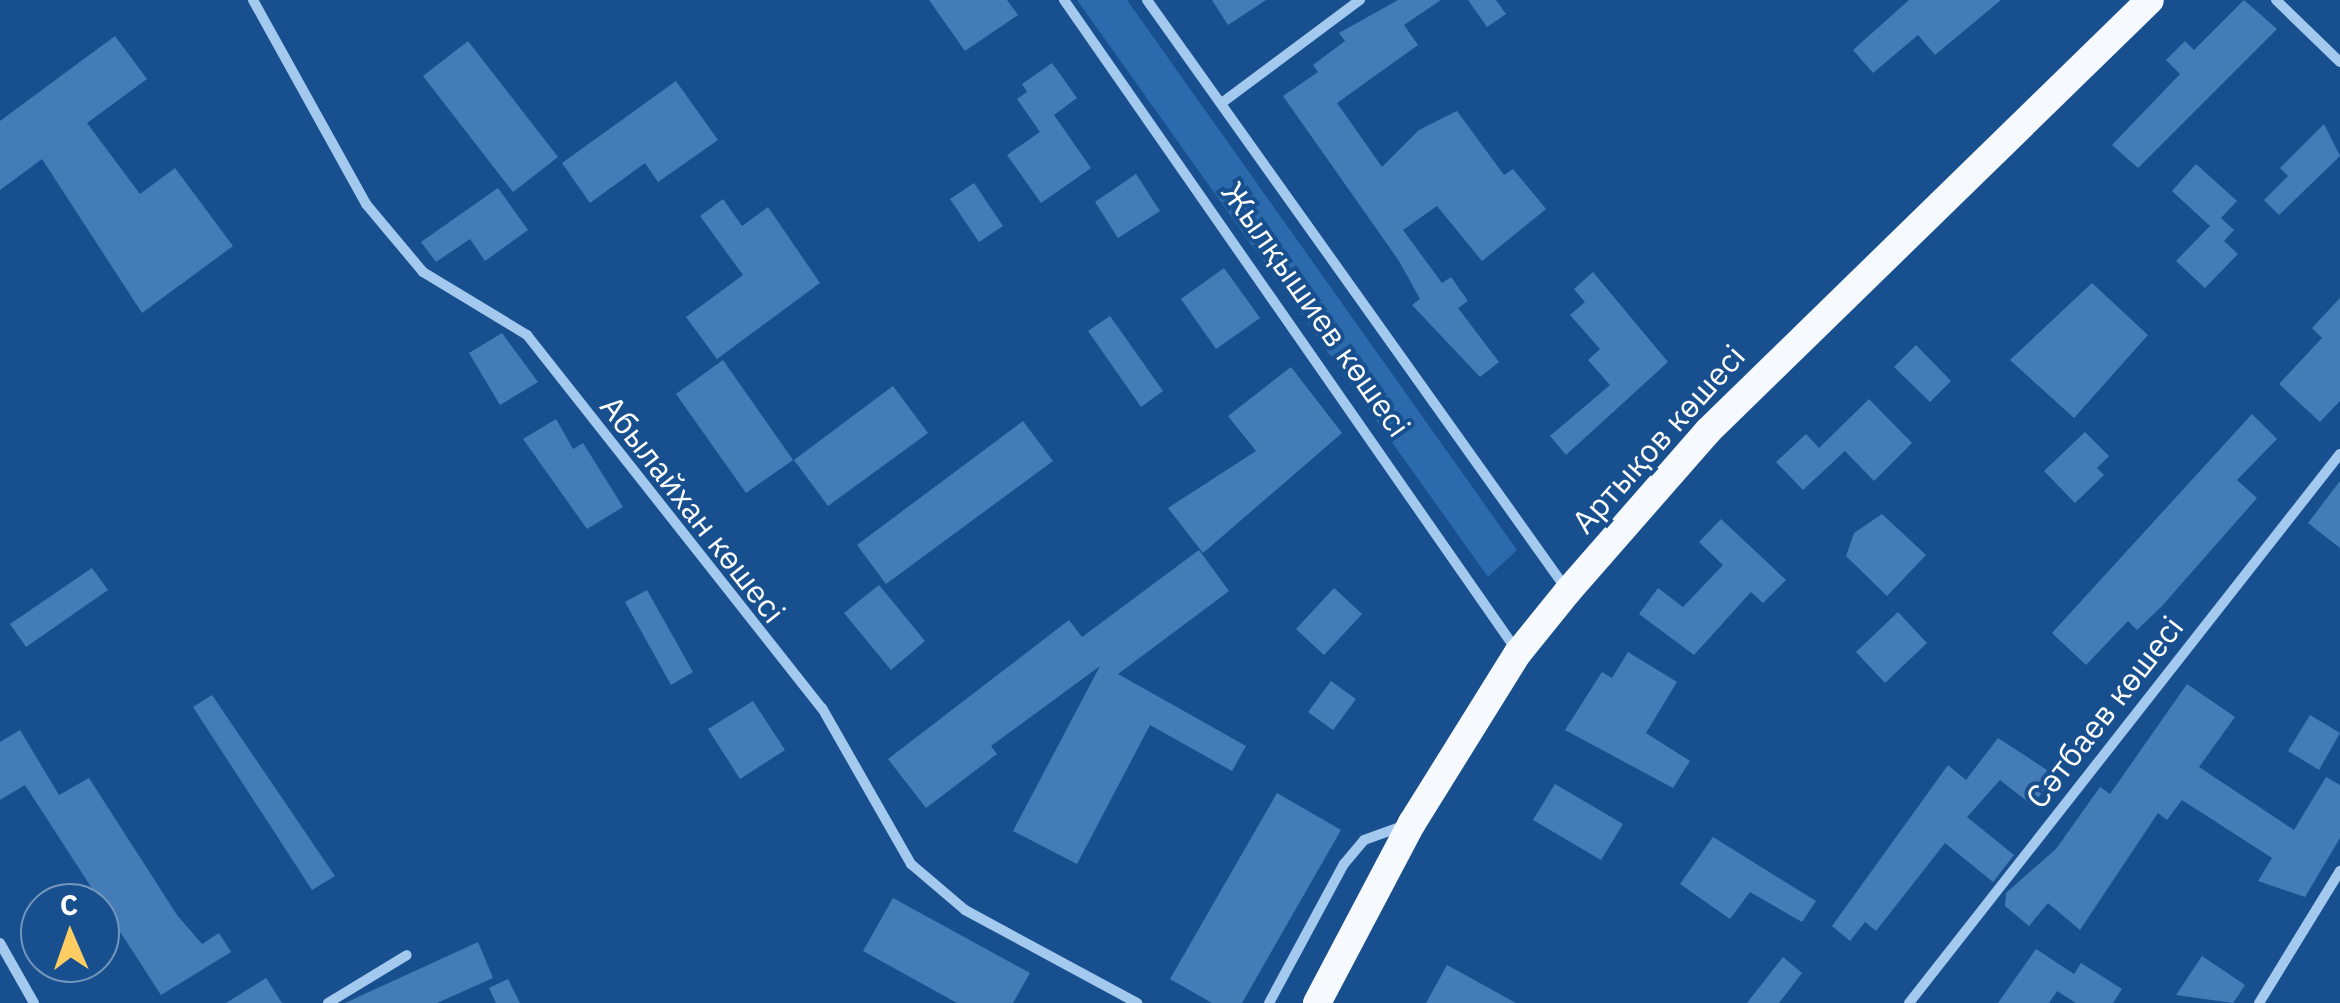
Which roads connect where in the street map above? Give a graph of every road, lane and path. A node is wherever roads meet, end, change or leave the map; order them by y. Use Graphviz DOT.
graph roads {
  1 [pos="254,0"];
  2 [pos="1064,0"];
  3 [pos="1148,0"];
  4 [pos="1360,0"];
  5 [pos="2150,0"];
  6 [pos="2276,0"];
  7 [pos="2340,62"];
  8 [pos="1222,102"];
  9 [pos="2340,454"];
  10 [pos="1568,591"];
  11 [pos="1518,653"];
  12 [pos="1412,823"];
  13 [pos="2340,871"];
  14 [pos="0,943"];
  15 [pos="406,955"];
  16 [pos="34,1003"];
  17 [pos="328,1003"];
  18 [pos="1137,1003"];
  19 [pos="1268,1003"];
  20 [pos="1316,1003"];
  21 [pos="1909,1003"];
  22 [pos="2259,1003"];
  1 -- 18 [label="street, Абылайхан көшесі"];
  2 -- 11 [label="street, Жылқышиев көшесі"];
  3 -- 8 [label="street, Жылқышиев көшесі"];
  4 -- 8 [label="street"];
  5 -- 10 [label="highway, Артықов көшесі"];
  6 -- 7 [label="street"];
  8 -- 10 [label="street, Жылқышиев көшесі"];
  9 -- 21 [label="street, Сәтбаев көшесі"];
  10 -- 11 [label="highway, Артықов көшесі"];
  11 -- 12 [label="highway, Артықов көшесі"];
  12 -- 19 [label="street"];
  12 -- 20 [label="highway, Артықов көшесі"];
  13 -- 22 [label="street"];
  14 -- 16 [label="street"];
  15 -- 17 [label="street"];
}
